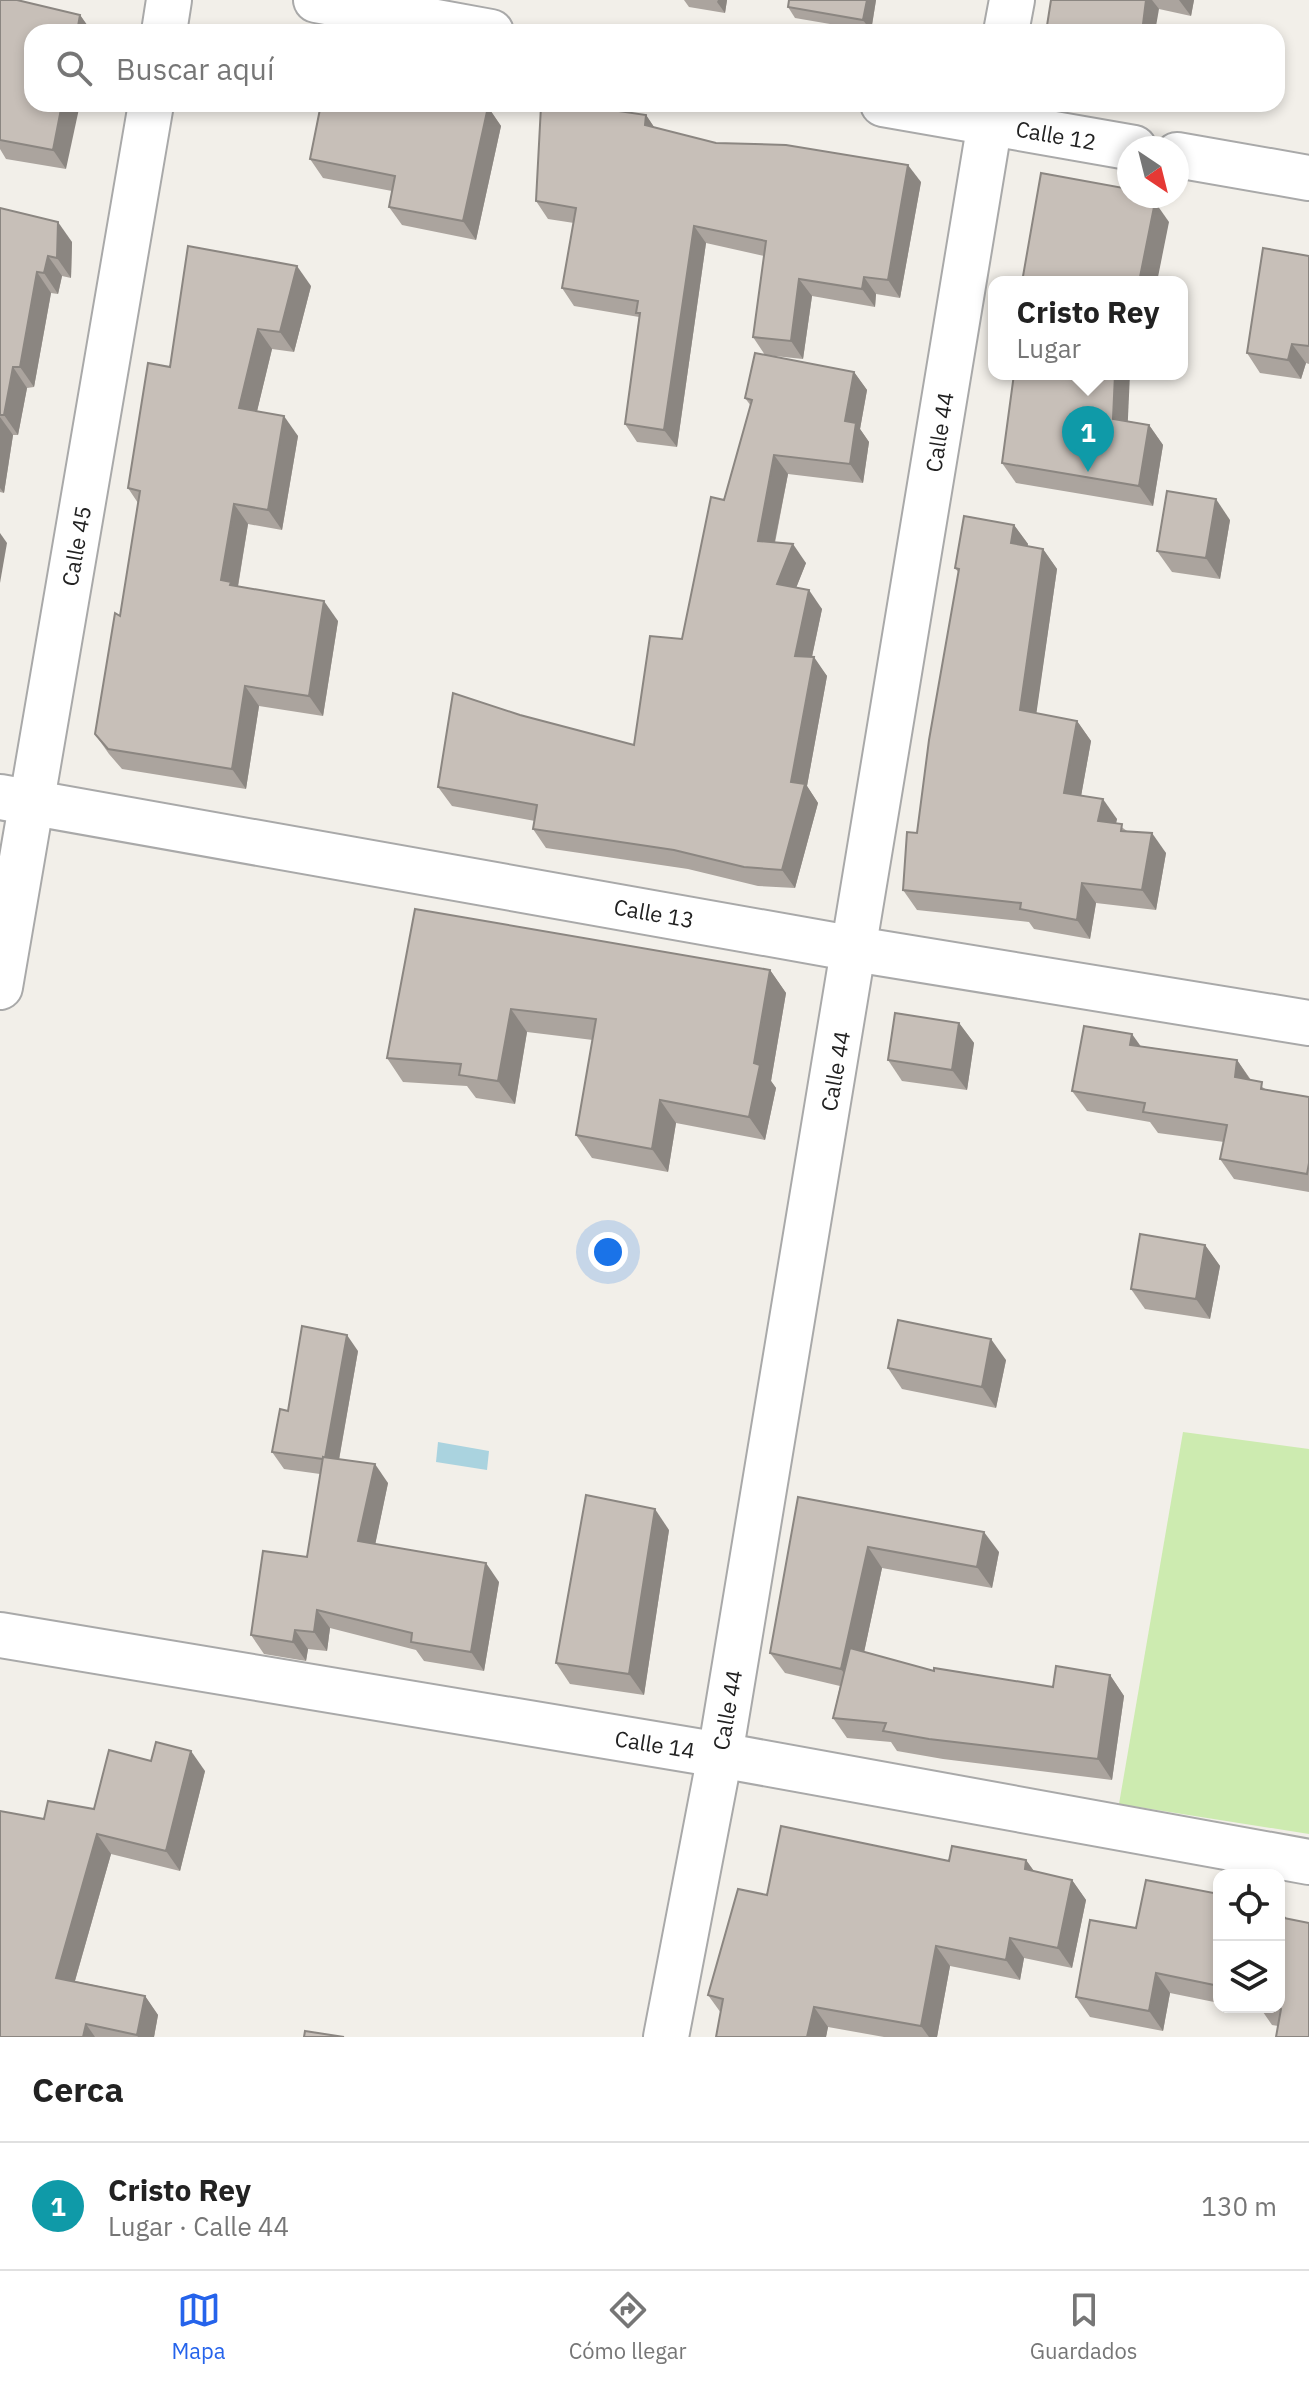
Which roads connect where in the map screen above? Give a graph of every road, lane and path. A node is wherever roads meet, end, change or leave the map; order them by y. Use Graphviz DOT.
graph roads {
  1 [pos="169,0"];
  2 [pos="316,0"];
  3 [pos="1012,0"];
  4 [pos="165,24"];
  5 [pos="447,24"];
  6 [pos="1008,24"];
  7 [pos="149,112"];
  8 [pos="969,112"];
  9 [pos="991,114"];
  10 [pos="1117,144"];
  11 [pos="1189,157"];
  12 [pos="1309,178"];
  13 [pos="16,800"];
  14 [pos="855,949"];
  15 [pos="0,987"];
  16 [pos="1309,1023"];
  17 [pos="0,1635"];
  18 [pos="720,1755"];
  19 [pos="1309,1862"];
  20 [pos="666,2037"];
  1 -- 4 [label="street"];
  2 -- 5 [label="street"];
  3 -- 6 [label="street"];
  7 -- 13 [label="street, Calle 45"];
  8 -- 9 [label="street, Calle 12"];
  9 -- 10 [label="street, Calle 12"];
  9 -- 14 [label="street, Calle 44"];
  11 -- 12 [label="street"];
  13 -- 14 [label="street, Calle 13"];
  13 -- 15 [label="street, Calle 45"];
  14 -- 16 [label="street, Calle 13"];
  14 -- 18 [label="street, Calle 44"];
  17 -- 18 [label="street, Calle 14"];
  18 -- 19 [label="street, Calle 14"];
  18 -- 20 [label="street, Calle 44"];
}
